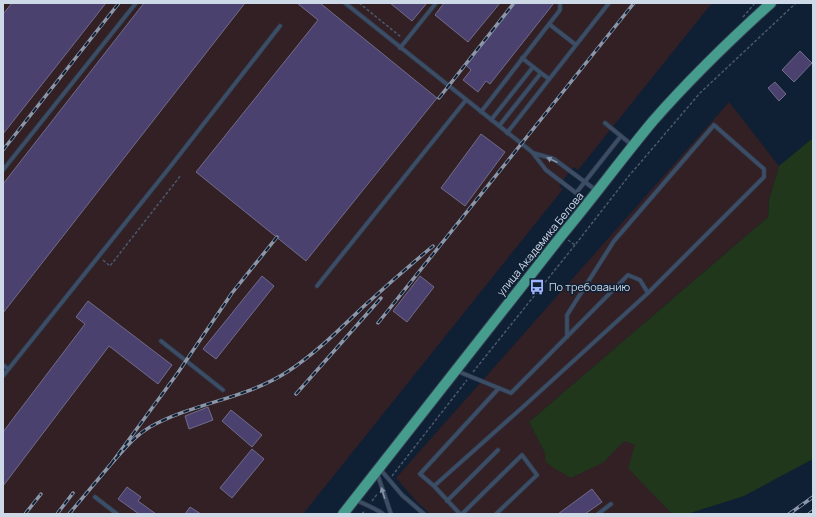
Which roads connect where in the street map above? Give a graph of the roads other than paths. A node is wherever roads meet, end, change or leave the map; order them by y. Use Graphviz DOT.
graph roads {
  1 [pos="136,3"];
  2 [pos="344,3"];
  3 [pos="436,3"];
  4 [pos="560,3"];
  5 [pos="609,3"];
  6 [pos="771,3"];
  7 [pos="549,24"];
  8 [pos="280,26"];
  9 [pos="576,45"];
  10 [pos="400,48"];
  11 [pos="522,58"];
  12 [pos="533,67"];
  13 [pos="541,73"];
  14 [pos="549,80"];
  15 [pos="466,100"];
  16 [pos="481,112"];
  17 [pos="491,120"];
  18 [pos="605,123"];
  19 [pos="499,126"];
  20 [pos="507,133"];
  21 [pos="621,136"];
  22 [pos="633,146"];
  23 [pos="532,152"];
  24 [pos="3,170"];
  25 [pos="584,182"];
  26 [pos="598,192"];
  27 [pos="576,193"];
  28 [pos="589,203"];
  29 [pos="317,286"];
  30 [pos="648,293"];
  31 [pos="567,337"];
  32 [pos="161,341"];
  33 [pos="3,365"];
  34 [pos="8,369"];
  35 [pos="456,370"];
  36 [pos="3,376"];
  37 [pos="499,388"];
  38 [pos="223,390"];
  39 [pos="498,450"];
  40 [pos="378,470"];
  41 [pos="434,486"];
  42 [pos="95,497"];
  43 [pos="355,499"];
  44 [pos="447,501"];
  45 [pos="611,504"];
  46 [pos="116,514"];
  47 [pos="343,514"];
  48 [pos="383,514"];
  49 [pos="391,514"];
  50 [pos="424,514"];
  51 [pos="461,514"];
  52 [pos="496,514"];
  53 [pos="598,514"];
  1 -- 24 [label="lane"];
  2 -- 10 [label="lane"];
  3 -- 10 [label="lane"];
  4 -- 7 [label="lane"];
  5 -- 9 [label="lane"];
  6 -- 22 [label="main road, улица Академика Белова"];
  7 -- 9 [label="lane"];
  7 -- 11 [label="lane"];
  8 -- 34 [label="lane"];
  9 -- 14 [label="lane"];
  10 -- 15 [label="lane"];
  11 -- 12 [label="lane"];
  11 -- 16 [label="lane"];
  12 -- 13 [label="lane"];
  12 -- 17 [label="lane"];
  13 -- 14 [label="lane"];
  13 -- 19 [label="lane"];
  14 -- 20 [label="lane"];
  15 -- 16 [label="lane"];
  15 -- 29 [label="lane"];
  16 -- 17 [label="lane"];
  17 -- 19 [label="lane"];
  18 -- 21 [label="lane"];
  19 -- 20 [label="lane"];
  20 -- 23 [label="lane"];
  21 -- 22 [label="lane"];
  21 -- 25 [label="lane"];
  22 -- 26 [label="main road, улица Академика Белова"];
  25 -- 23 [label="lane, one-way"];
  23 -- 27 [label="lane"];
  25 -- 26 [label="lane"];
  25 -- 27 [label="lane"];
  26 -- 28 [label="main road, улица Академика Белова"];
  27 -- 28 [label="lane"];
  28 -- 35 [label="main road, улица Академика Белова"];
  30 -- 31 [label="lane"];
  30 -- 31 [label="lane"];
  30 -- 41 [label="lane"];
  31 -- 37 [label="lane"];
  32 -- 38 [label="lane"];
  33 -- 34 [label="lane"];
  34 -- 36 [label="lane"];
  35 -- 37 [label="lane"];
  35 -- 40 [label="main road, улица Академика Белова"];
  37 -- 41 [label="lane"];
  39 -- 44 [label="lane"];
  40 -- 43 [label="main road, улица Академика Белова"];
  49 -- 40 [label="lane, one-way"];
  40 -- 50 [label="lane"];
  41 -- 44 [label="lane"];
  42 -- 46 [label="lane"];
  43 -- 47 [label="main road, улица Академика Белова"];
  43 -- 48 [label="lane"];
  44 -- 51 [label="lane"];
  45 -- 53 [label="lane"];
  51 -- 52 [label="lane"];
}
